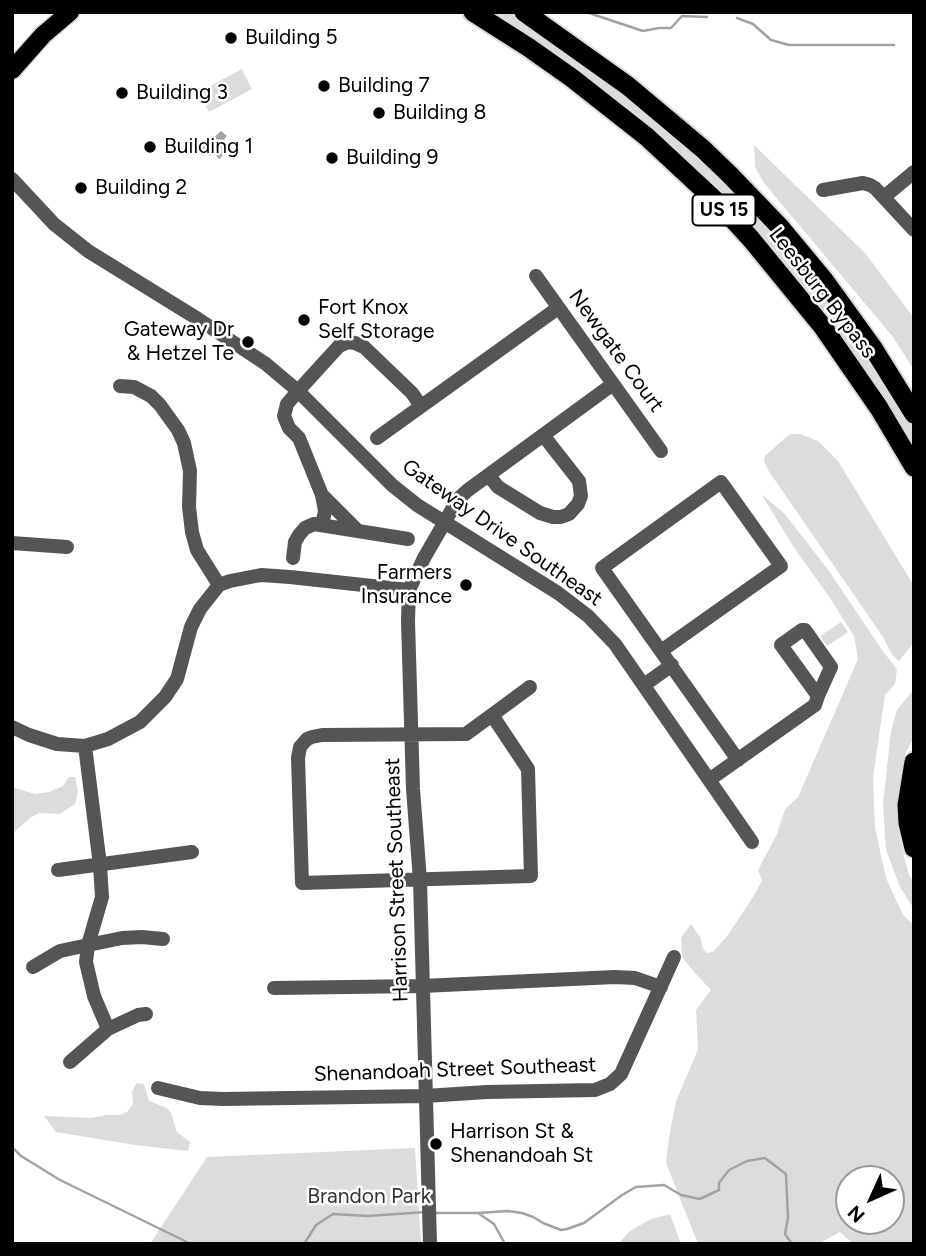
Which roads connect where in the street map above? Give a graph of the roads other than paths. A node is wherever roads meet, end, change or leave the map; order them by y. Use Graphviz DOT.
graph roads {
  1 [pos="70,12"];
  2 [pos="473,12"];
  3 [pos="524,12"];
  4 [pos="12,71"];
  5 [pos="914,172"];
  6 [pos="12,179"];
  7 [pos="823,190"];
  8 [pos="884,197"];
  9 [pos="914,230"];
  10 [pos="536,276"];
  11 [pos="558,308"];
  12 [pos="613,384"];
  13 [pos="120,386"];
  14 [pos="298,391"];
  15 [pos="421,406"];
  16 [pos="913,413"];
  17 [pos="543,435"];
  18 [pos="377,438"];
  19 [pos="661,451"];
  20 [pos="914,467"];
  21 [pos="489,475"];
  22 [pos="322,495"];
  23 [pos="445,522"];
  24 [pos="322,525"];
  25 [pos="357,530"];
  26 [pos="408,539"];
  27 [pos="12,543"];
  28 [pos="67,547"];
  29 [pos="293,558"];
  30 [pos="219,585"];
  31 [pos="410,590"];
  32 [pos="662,651"];
  33 [pos="672,665"];
  34 [pos="644,685"];
  35 [pos="530,687"];
  36 [pos="818,696"];
  37 [pos="492,715"];
  38 [pos="12,727"];
  39 [pos="412,734"];
  40 [pos="85,746"];
  41 [pos="738,760"];
  42 [pos="914,762"];
  43 [pos="709,780"];
  44 [pos="752,842"];
  45 [pos="914,848"];
  46 [pos="192,852"];
  47 [pos="100,865"];
  48 [pos="58,870"];
  49 [pos="420,880"];
  50 [pos="163,939"];
  51 [pos="88,945"];
  52 [pos="674,957"];
  53 [pos="33,967"];
  54 [pos="422,986"];
  55 [pos="661,987"];
  56 [pos="274,988"];
  57 [pos="146,1014"];
  58 [pos="108,1029"];
  59 [pos="70,1062"];
  60 [pos="159,1088"];
  61 [pos="425,1096"];
  62 [pos="430,1244"];
  1 -- 4 [label="main road"];
  2 -- 20 [label="highway, Leesburg Bypass / US 15"];
  3 -- 16 [label="highway, Leesburg Bypass / US 15"];
  5 -- 8 [label="street"];
  6 -- 14 [label="street, Gateway Drive Southeast"];
  7 -- 8 [label="street"];
  8 -- 9 [label="street"];
  10 -- 11 [label="street, Newgate Court"];
  11 -- 12 [label="street, Newgate Court"];
  11 -- 15 [label="street"];
  12 -- 17 [label="street, Harrison Street Southeast"];
  12 -- 19 [label="street, Newgate Court"];
  13 -- 30 [label="street"];
  14 -- 15 [label="street"];
  14 -- 22 [label="street"];
  14 -- 23 [label="street, Gateway Drive Southeast"];
  15 -- 18 [label="street"];
  17 -- 21 [label="street, Harrison Street Southeast"];
  17 -- 21 [label="street"];
  21 -- 23 [label="street, Harrison Street Southeast"];
  22 -- 24 [label="street"];
  22 -- 25 [label="street"];
  23 -- 31 [label="street, Harrison Street Southeast"];
  23 -- 34 [label="street, Gateway Drive Southeast"];
  24 -- 25 [label="street"];
  24 -- 29 [label="street"];
  25 -- 26 [label="street"];
  27 -- 28 [label="street"];
  30 -- 31 [label="street"];
  30 -- 40 [label="street"];
  31 -- 39 [label="street, Harrison Street Southeast"];
  32 -- 32 [label="street"];
  32 -- 33 [label="street"];
  33 -- 34 [label="street"];
  33 -- 41 [label="street"];
  34 -- 43 [label="street, Gateway Drive Southeast"];
  35 -- 37 [label="street"];
  36 -- 41 [label="street"];
  37 -- 39 [label="street"];
  37 -- 49 [label="street"];
  38 -- 40 [label="street"];
  39 -- 49 [label="street, Harrison Street Southeast"];
  39 -- 49 [label="street"];
  40 -- 47 [label="street"];
  41 -- 43 [label="street"];
  42 -- 45 [label="highway"];
  43 -- 44 [label="street, Gateway Drive Southeast"];
  46 -- 47 [label="street"];
  47 -- 48 [label="street"];
  47 -- 51 [label="street"];
  49 -- 54 [label="street, Harrison Street Southeast"];
  50 -- 51 [label="street"];
  51 -- 53 [label="street"];
  51 -- 58 [label="street"];
  52 -- 55 [label="street, Shenandoah Street Southeast"];
  54 -- 55 [label="street"];
  54 -- 56 [label="street"];
  54 -- 61 [label="street, Harrison Street Southeast"];
  55 -- 61 [label="street, Shenandoah Street Southeast"];
  57 -- 58 [label="street"];
  58 -- 59 [label="street"];
  60 -- 61 [label="street, Shenandoah Street Southeast"];
  61 -- 62 [label="street, Harrison Street Southeast"];
}
